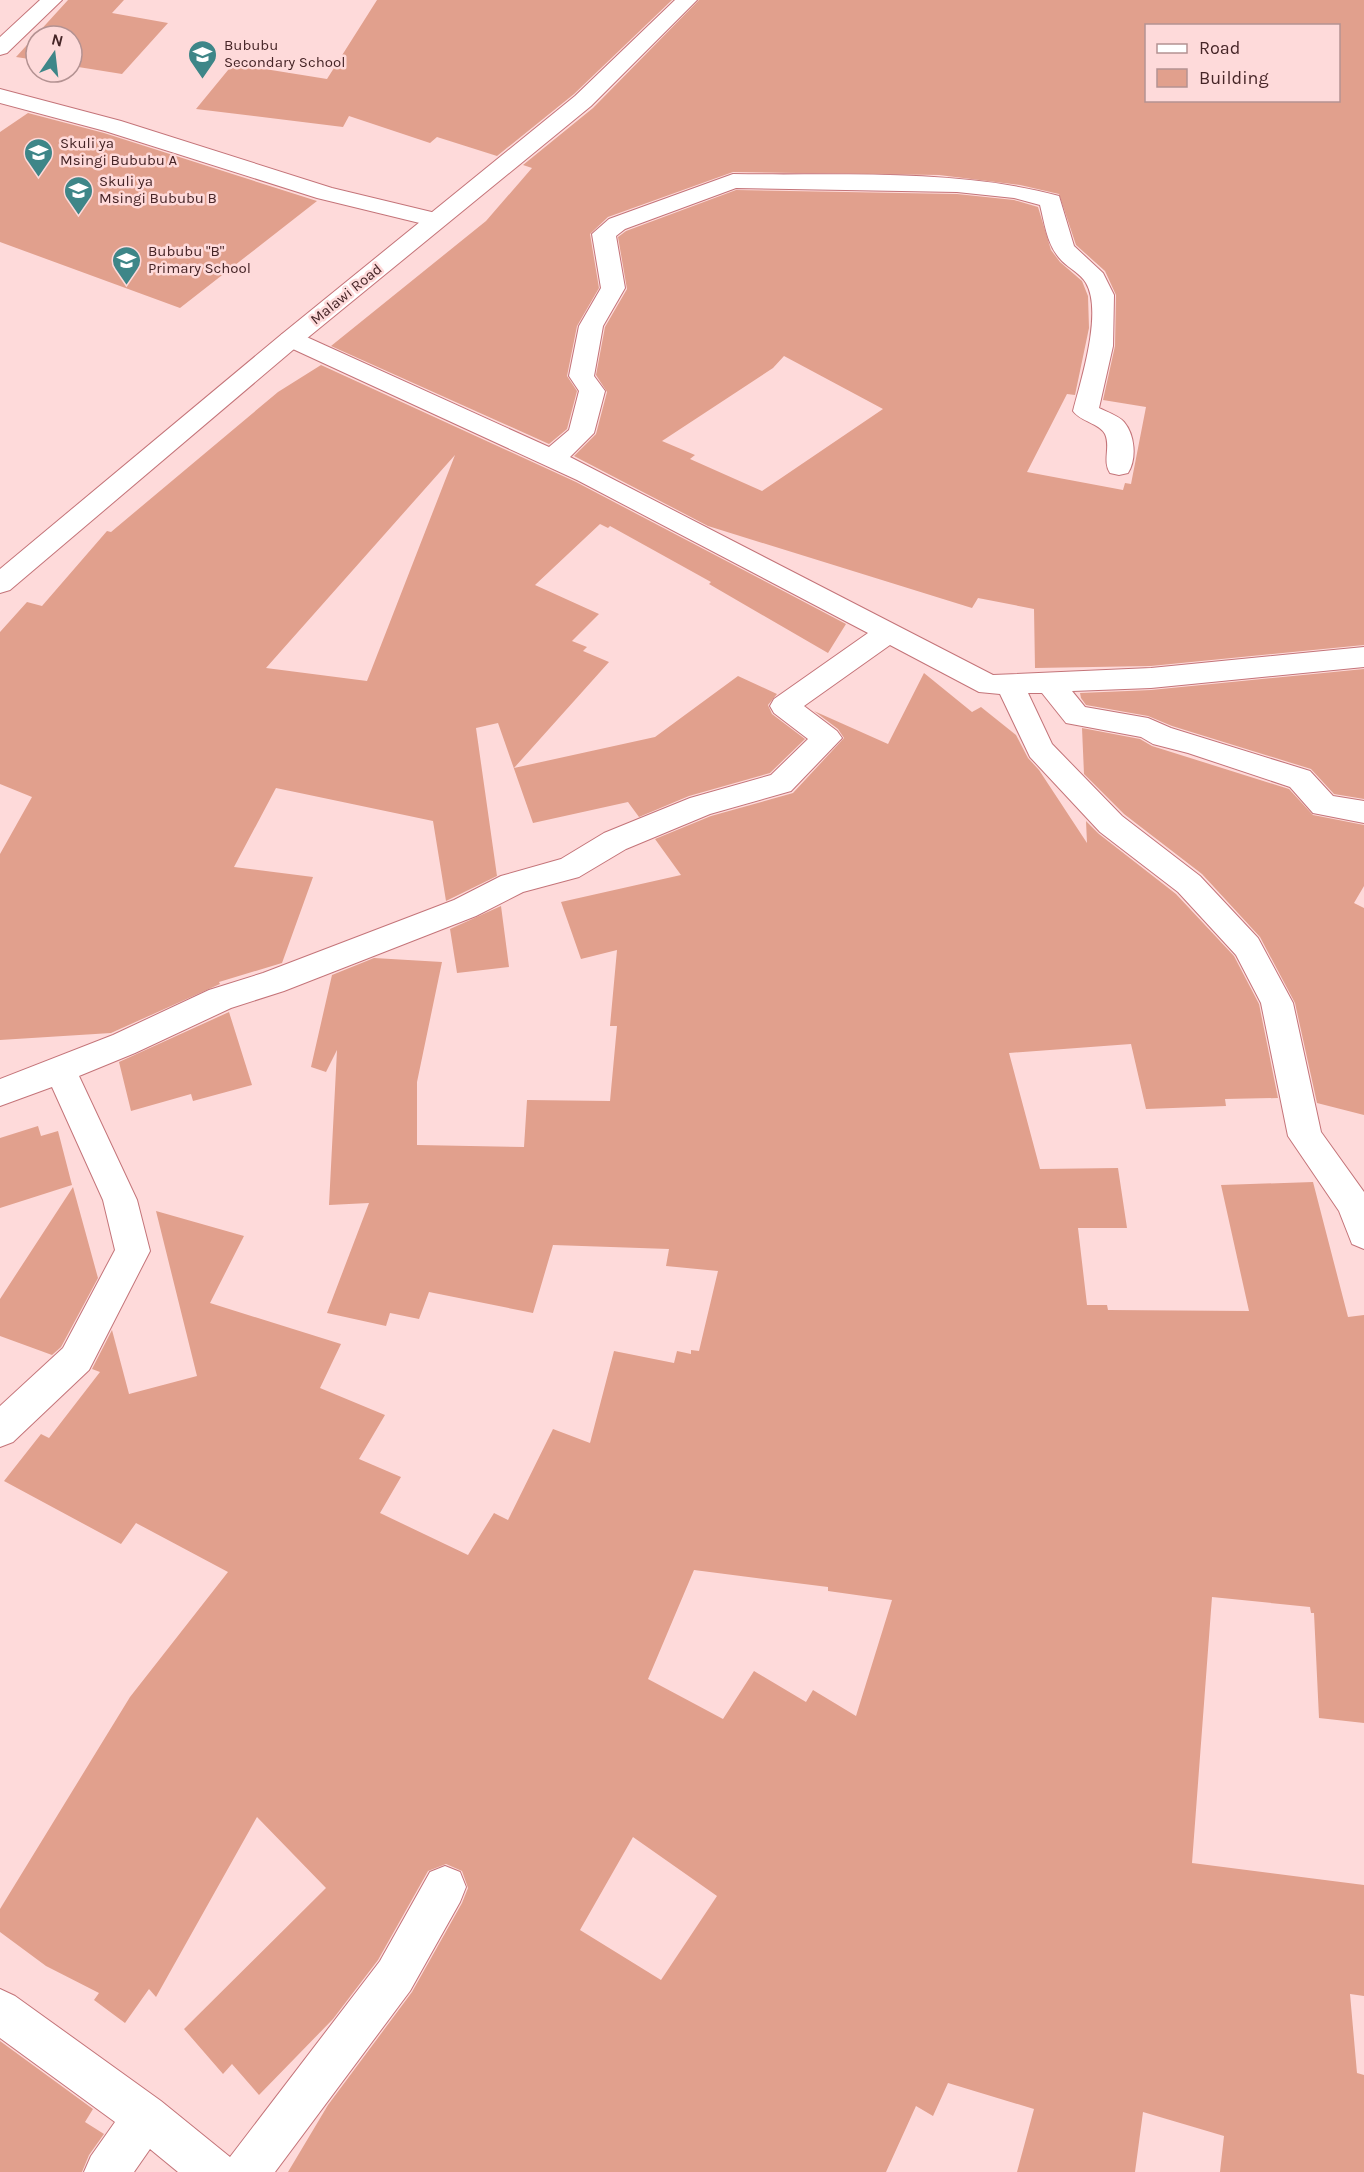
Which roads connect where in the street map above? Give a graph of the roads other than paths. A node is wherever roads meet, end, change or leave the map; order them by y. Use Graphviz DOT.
graph roads {
  1 [pos="52,0"];
  2 [pos="687,0"];
  3 [pos="0,49"];
  4 [pos="0,96"];
  5 [pos="436,220"];
  6 [pos="291,339"];
  7 [pos="552,459"];
  8 [pos="1119,467"];
  9 [pos="0,584"];
  10 [pos="889,633"];
  11 [pos="1364,657"];
  12 [pos="1009,684"];
  13 [pos="1051,684"];
  14 [pos="1364,812"];
  15 [pos="60,1070"];
  16 [pos="0,1093"];
  17 [pos="1364,1234"];
  18 [pos="0,1430"];
  19 [pos="445,1887"];
  20 [pos="0,2011"];
  21 [pos="145,2116"];
  22 [pos="107,2172"];
  23 [pos="214,2172"];
  24 [pos="247,2172"];
  1 -- 3 [label="street"];
  2 -- 5 [label="street, Malawi Road"];
  4 -- 5 [label="street"];
  5 -- 6 [label="street, Malawi Road"];
  6 -- 7 [label="street"];
  6 -- 9 [label="street, Malawi Road"];
  7 -- 8 [label="street"];
  7 -- 10 [label="street"];
  10 -- 12 [label="street"];
  10 -- 15 [label="street"];
  11 -- 13 [label="street"];
  12 -- 13 [label="street"];
  12 -- 17 [label="street"];
  13 -- 14 [label="street"];
  15 -- 16 [label="street"];
  15 -- 18 [label="street"];
  19 -- 24 [label="street"];
  20 -- 21 [label="street"];
  21 -- 22 [label="street"];
  21 -- 23 [label="street"];
}
